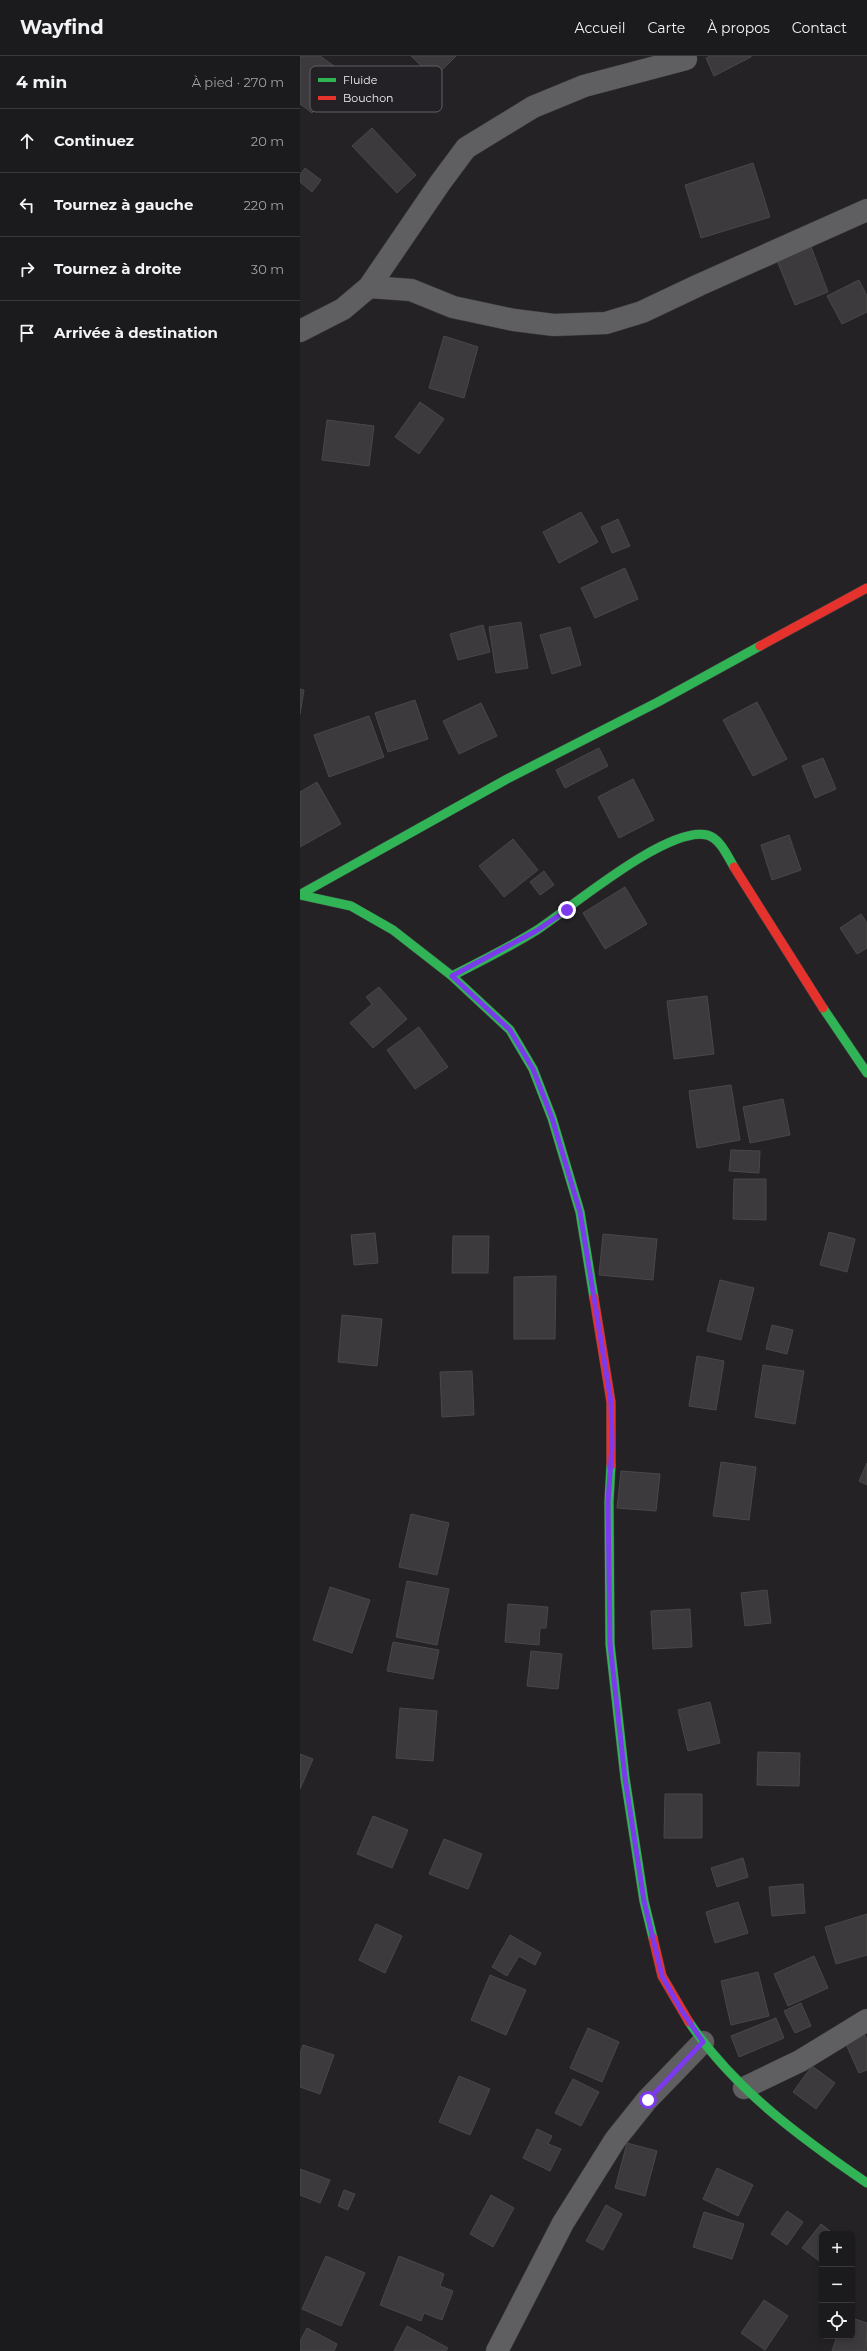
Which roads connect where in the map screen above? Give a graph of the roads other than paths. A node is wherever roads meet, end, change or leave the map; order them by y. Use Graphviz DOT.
graph roads {
  1 [pos="686,59"];
  2 [pos="867,210"];
  3 [pos="369,287"];
  4 [pos="300,331"];
  5 [pos="867,588"];
  6 [pos="301,895"];
  7 [pos="452,976"];
  8 [pos="867,1073"];
  9 [pos="867,2020"];
  10 [pos="703,2042"];
  11 [pos="744,2088"];
  12 [pos="867,2182"];
  13 [pos="497,2351"];
  1 -- 3 [label="street"];
  2 -- 3 [label="street"];
  3 -- 4 [label="street"];
  5 -- 6 [label="street"];
  6 -- 7 [label="street"];
  7 -- 8 [label="street"];
  7 -- 10 [label="street"];
  9 -- 11 [label="street"];
  10 -- 11 [label="street"];
  10 -- 13 [label="street"];
  11 -- 12 [label="street"];
}
